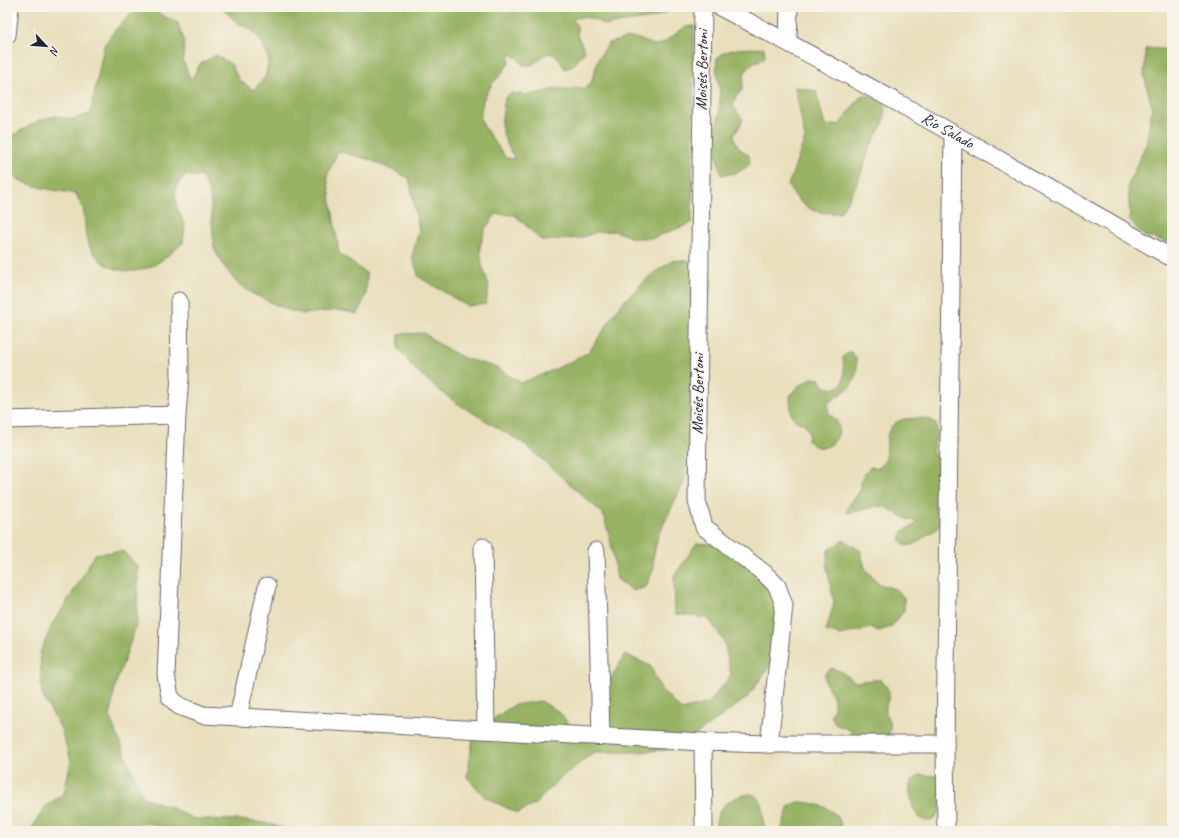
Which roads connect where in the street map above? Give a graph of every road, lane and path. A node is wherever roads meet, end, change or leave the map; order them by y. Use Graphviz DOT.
graph roads {
  1 [pos="10,7"];
  2 [pos="703,7"];
  3 [pos="720,7"];
  4 [pos="789,7"];
  5 [pos="7,35"];
  6 [pos="788,42"];
  7 [pos="954,134"];
  8 [pos="1172,258"];
  9 [pos="179,301"];
  10 [pos="177,415"];
  11 [pos="7,420"];
  12 [pos="483,547"];
  13 [pos="596,551"];
  14 [pos="267,586"];
  15 [pos="238,717"];
  16 [pos="486,730"];
  17 [pos="601,736"];
  18 [pos="703,742"];
  19 [pos="770,744"];
  20 [pos="945,744"];
  21 [pos="704,831"];
  22 [pos="946,831"];
  1 -- 5 [label="street"];
  2 -- 19 [label="street, Moisés Bertoni"];
  3 -- 6 [label="street, Río Salado"];
  4 -- 6 [label="street"];
  6 -- 7 [label="street, Río Salado"];
  7 -- 8 [label="street, Río Salado"];
  7 -- 20 [label="street"];
  9 -- 10 [label="street"];
  10 -- 11 [label="street"];
  10 -- 15 [label="street"];
  12 -- 16 [label="street"];
  13 -- 17 [label="street"];
  14 -- 15 [label="street"];
  15 -- 16 [label="street"];
  16 -- 17 [label="street"];
  17 -- 18 [label="street"];
  18 -- 19 [label="street"];
  18 -- 21 [label="street"];
  19 -- 20 [label="street"];
  20 -- 22 [label="street"];
}
